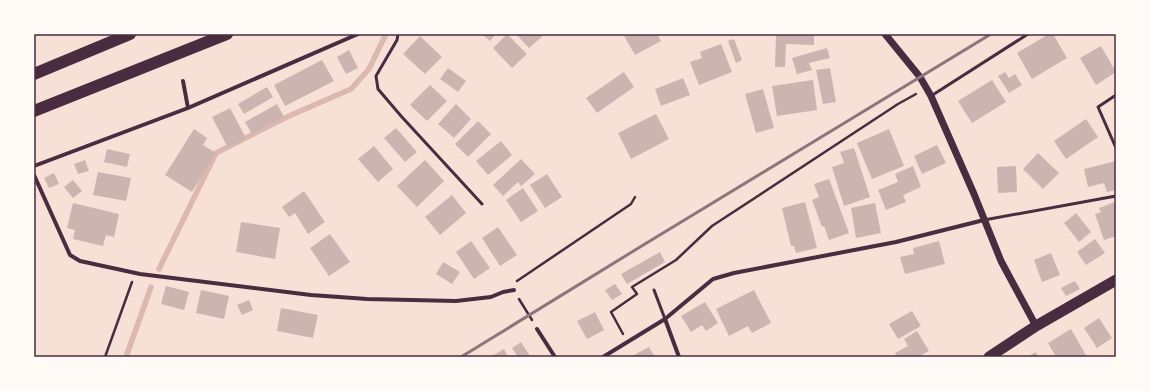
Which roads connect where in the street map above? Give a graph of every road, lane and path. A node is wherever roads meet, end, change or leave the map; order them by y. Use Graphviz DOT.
graph roads {
  1 [pos="130,34"];
  2 [pos="228,34"];
  3 [pos="358,34"];
  4 [pos="398,34"];
  5 [pos="885,34"];
  6 [pos="1028,34"];
  7 [pos="34,74"];
  8 [pos="183,81"];
  9 [pos="927,88"];
  10 [pos="1116,95"];
  11 [pos="931,96"];
  12 [pos="188,108"];
  13 [pos="34,111"];
  14 [pos="1116,148"];
  15 [pos="34,166"];
  16 [pos="34,175"];
  17 [pos="1116,196"];
  18 [pos="635,197"];
  19 [pos="482,204"];
  20 [pos="984,220"];
  21 [pos="646,273"];
  22 [pos="140,274"];
  23 [pos="648,277"];
  24 [pos="1116,280"];
  25 [pos="514,290"];
  26 [pos="654,290"];
  27 [pos="665,319"];
  28 [pos="1036,326"];
  29 [pos="537,329"];
  30 [pos="627,342"];
  31 [pos="105,357"];
  32 [pos="555,357"];
  33 [pos="603,357"];
  34 [pos="679,357"];
  35 [pos="989,357"];
  1 -- 7 [label="highway"];
  2 -- 13 [label="highway"];
  3 -- 12 [label="street"];
  4 -- 19 [label="lane"];
  5 -- 9 [label="street"];
  6 -- 11 [label="lane"];
  8 -- 12 [label="street"];
  9 -- 11 [label="street"];
  9 -- 23 [label="path"];
  10 -- 14 [label="lane"];
  11 -- 20 [label="street"];
  12 -- 15 [label="street"];
  16 -- 22 [label="street"];
  17 -- 20 [label="lane"];
  18 -- 25 [label="path"];
  20 -- 27 [label="street"];
  20 -- 28 [label="street"];
  21 -- 23 [label="path"];
  22 -- 25 [label="street"];
  22 -- 31 [label="path"];
  23 -- 30 [label="path"];
  24 -- 28 [label="highway"];
  25 -- 29 [label="path"];
  26 -- 27 [label="lane"];
  27 -- 30 [label="street"];
  27 -- 34 [label="street"];
  28 -- 35 [label="highway"];
  29 -- 32 [label="street"];
  30 -- 33 [label="street"];
}
